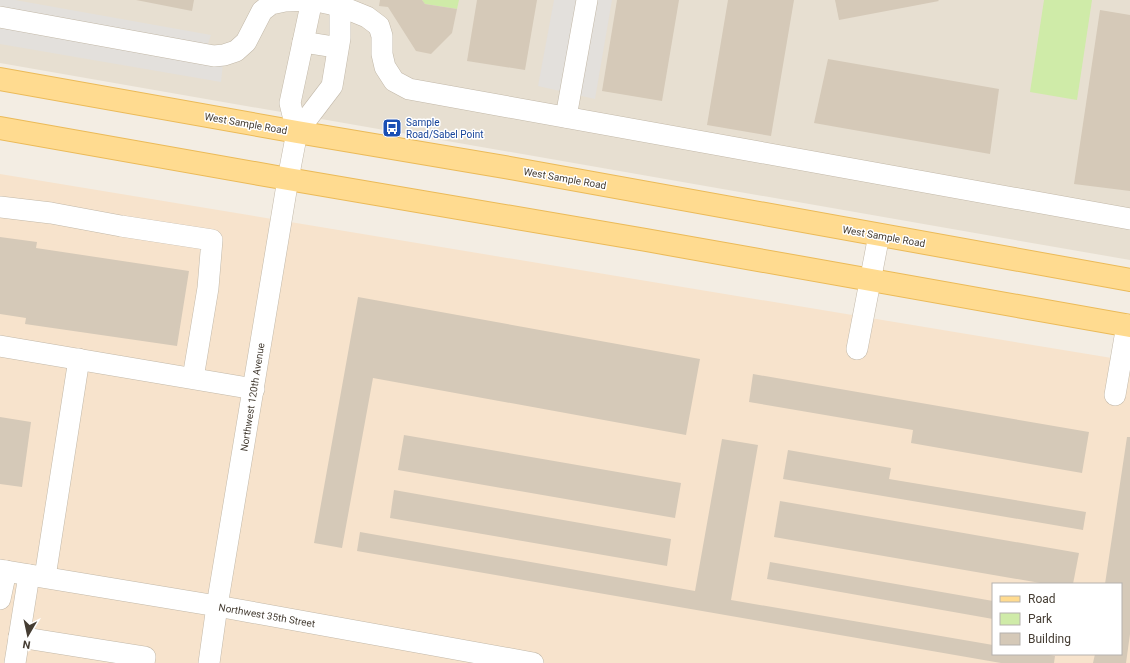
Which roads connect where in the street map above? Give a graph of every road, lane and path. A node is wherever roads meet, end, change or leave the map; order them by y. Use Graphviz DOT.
graph roads {
  1 [pos="312,0"];
  2 [pos="587,0"];
  3 [pos="340,6"];
  4 [pos="0,17"];
  5 [pos="303,42"];
  6 [pos="328,46"];
  7 [pos="0,79"];
  8 [pos="322,99"];
  9 [pos="566,117"];
  10 [pos="0,128"];
  11 [pos="297,132"];
  12 [pos="288,179"];
  13 [pos="0,207"];
  14 [pos="1130,219"];
  15 [pos="879,235"];
  16 [pos="870,280"];
  17 [pos="1130,280"];
  18 [pos="1128,326"];
  19 [pos="0,346"];
  20 [pos="857,349"];
  21 [pos="79,359"];
  22 [pos="193,378"];
  23 [pos="254,389"];
  24 [pos="1115,395"];
  25 [pos="3,570"];
  26 [pos="37,576"];
  27 [pos="0,599"];
  28 [pos="217,606"];
  29 [pos="20,637"];
  30 [pos="478,658"];
  31 [pos="15,663"];
  32 [pos="144,663"];
  33 [pos="209,663"];
  34 [pos="533,663"];
  1 -- 3 [label="street"];
  1 -- 4 [label="street"];
  1 -- 5 [label="street"];
  2 -- 9 [label="street"];
  3 -- 6 [label="street"];
  3 -- 8 [label="street"];
  3 -- 9 [label="street"];
  5 -- 6 [label="street"];
  5 -- 11 [label="street"];
  6 -- 8 [label="street"];
  7 -- 11 [label="main road, West Sample Road"];
  8 -- 11 [label="street"];
  9 -- 14 [label="street"];
  10 -- 12 [label="main road"];
  11 -- 12 [label="street, Northwest 120th Avenue"];
  11 -- 15 [label="main road, West Sample Road"];
  12 -- 16 [label="main road"];
  12 -- 23 [label="street, Northwest 120th Avenue"];
  13 -- 22 [label="street"];
  15 -- 16 [label="street"];
  15 -- 17 [label="main road, West Sample Road"];
  16 -- 18 [label="main road"];
  16 -- 20 [label="street"];
  18 -- 24 [label="street"];
  19 -- 21 [label="street"];
  21 -- 22 [label="street"];
  21 -- 26 [label="street"];
  22 -- 23 [label="street"];
  23 -- 28 [label="street, Northwest 120th Avenue"];
  25 -- 26 [label="street, Northwest 35th Street"];
  25 -- 27 [label="street"];
  26 -- 28 [label="street, Northwest 35th Street"];
  26 -- 29 [label="street"];
  28 -- 30 [label="street, Northwest 35th Street"];
  28 -- 33 [label="street, Northwest 120th Avenue"];
  29 -- 31 [label="street"];
  29 -- 32 [label="street"];
  30 -- 34 [label="street, Northwest 35th Street"];
}
